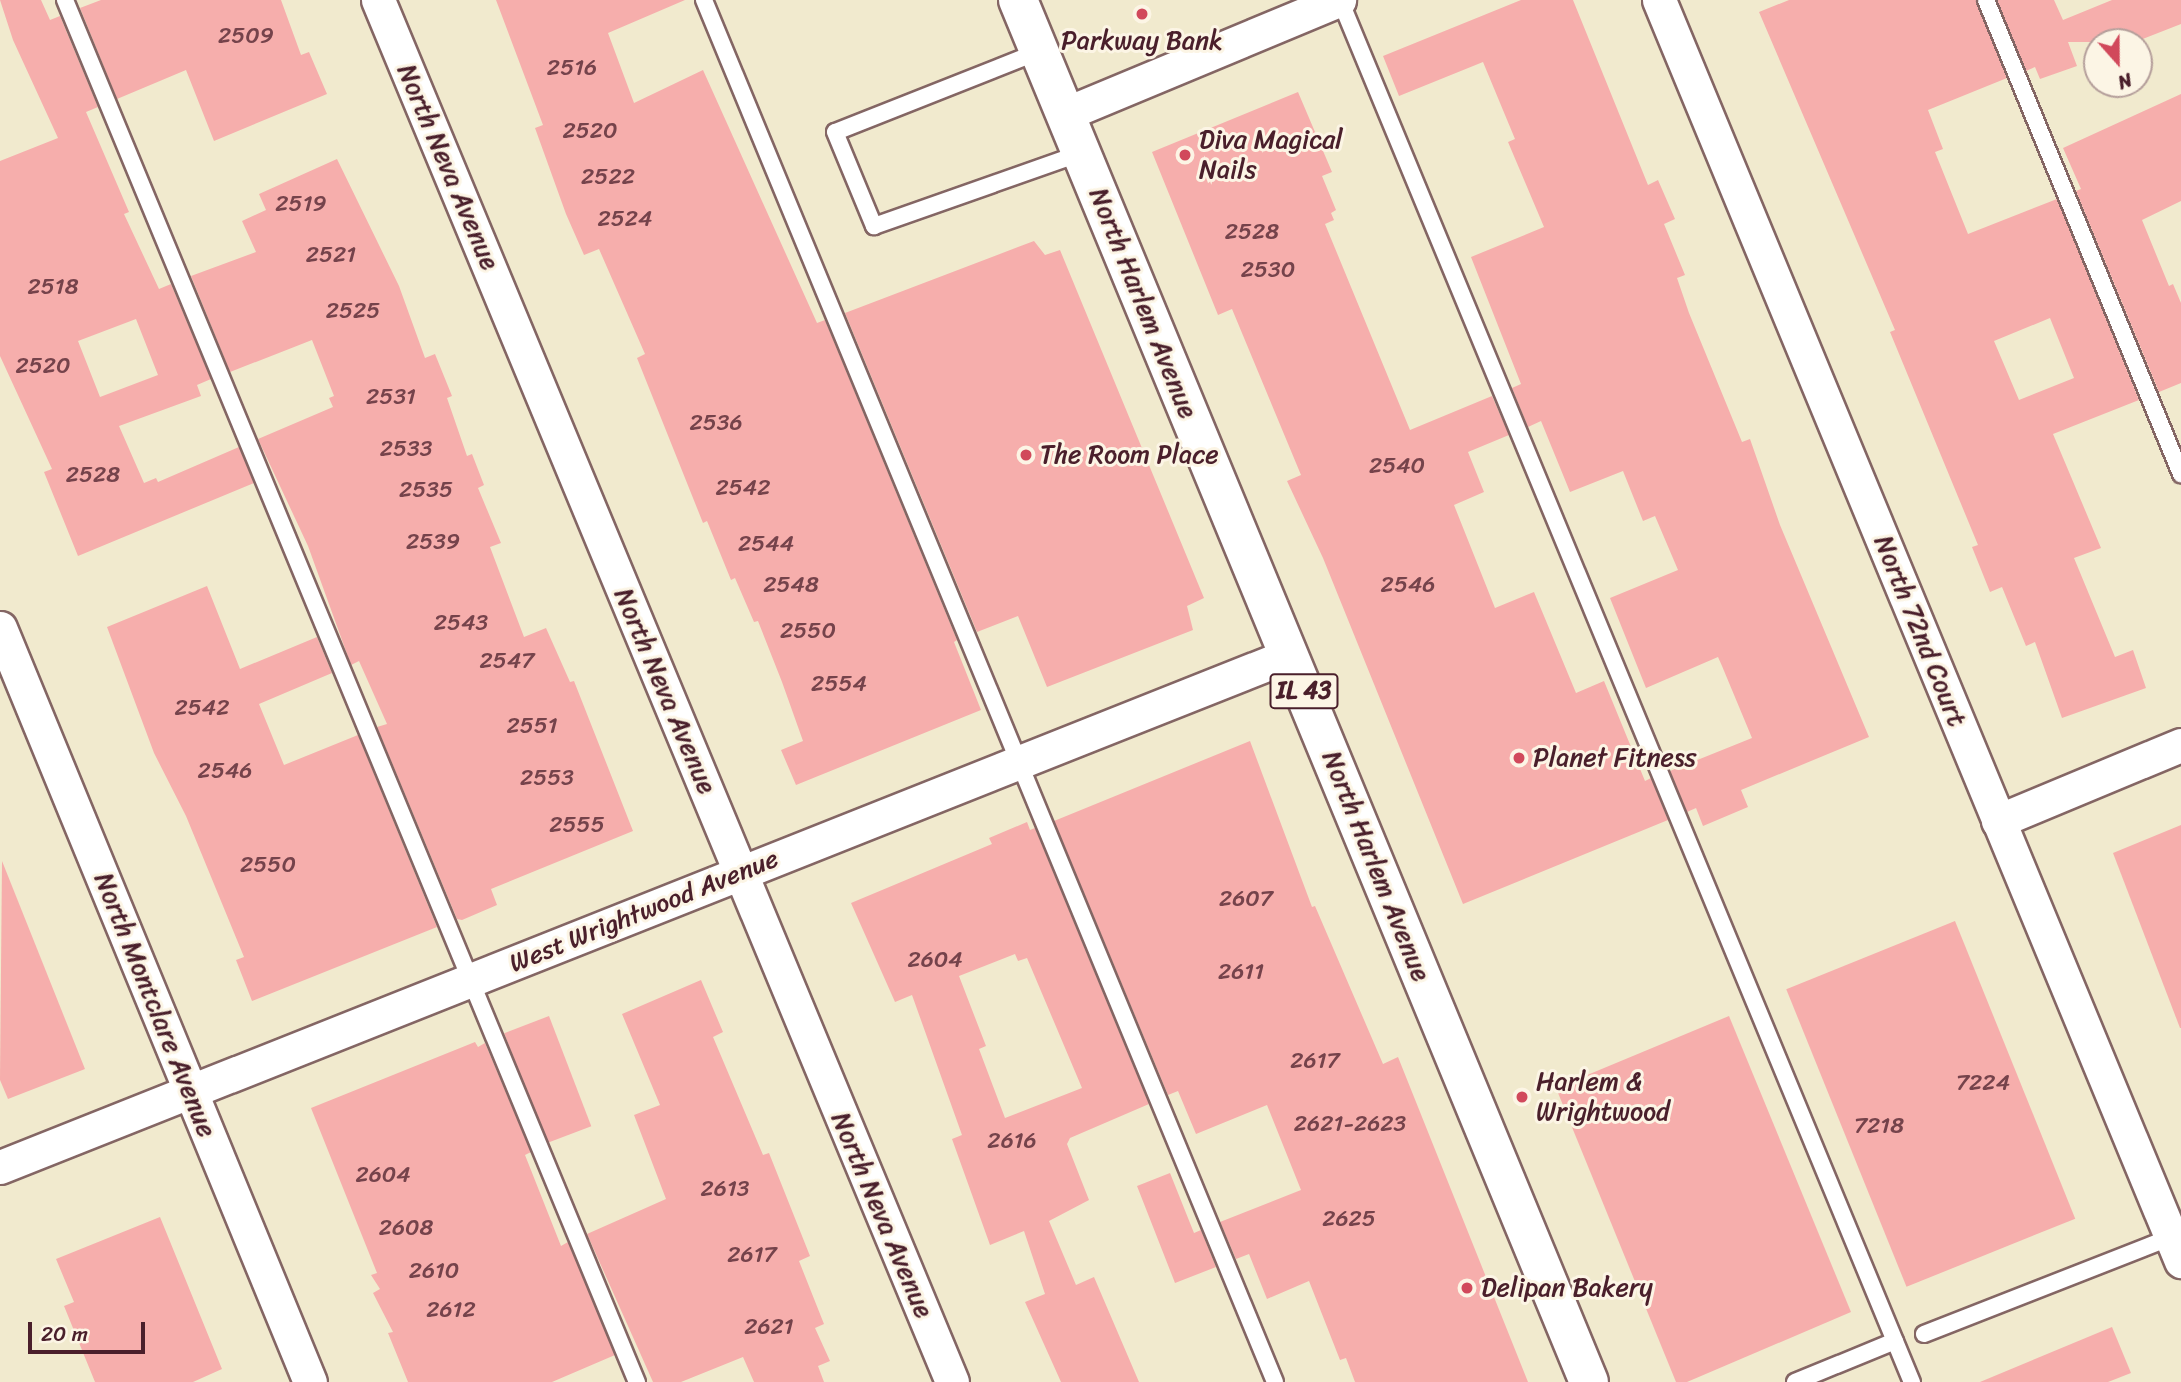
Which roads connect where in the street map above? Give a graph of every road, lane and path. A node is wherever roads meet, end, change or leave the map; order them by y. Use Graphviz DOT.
graph roads {
  1 [pos="65,0"];
  2 [pos="378,0"];
  3 [pos="704,0"];
  4 [pos="1018,0"];
  5 [pos="1340,0"];
  6 [pos="1659,0"];
  7 [pos="1986,0"];
  8 [pos="1040,51"];
  9 [pos="1065,114"];
  10 [pos="1081,153"];
  11 [pos="2181,474"];
  12 [pos="0,628"];
  13 [pos="1289,655"];
  14 [pos="2181,745"];
  15 [pos="1019,763"];
  16 [pos="1998,821"];
  17 [pos="741,873"];
  18 [pos="468,981"];
  19 [pos="191,1092"];
  20 [pos="0,1167"];
  21 [pos="2176,1249"];
  22 [pos="1924,1334"];
  23 [pos="1895,1341"];
  24 [pos="310,1382"];
  25 [pos="637,1382"];
  26 [pos="952,1382"];
  27 [pos="1275,1382"];
  28 [pos="1589,1382"];
  29 [pos="1795,1382"];
  30 [pos="1912,1382"];
  1 -- 18 [label="lane"];
  2 -- 17 [label="street, North Neva Avenue"];
  3 -- 15 [label="lane"];
  4 -- 8 [label="main road, North Harlem Avenue / IL 43"];
  5 -- 9 [label="street"];
  5 -- 23 [label="lane"];
  6 -- 16 [label="street, North 72nd Court"];
  7 -- 11 [label="lane"];
  8 -- 9 [label="main road, North Harlem Avenue / IL 43"];
  8 -- 10 [label="lane"];
  9 -- 10 [label="main road, North Harlem Avenue / IL 43"];
  10 -- 13 [label="main road, North Harlem Avenue / IL 43"];
  12 -- 19 [label="street, North Montclare Avenue"];
  13 -- 15 [label="street, West Wrightwood Avenue"];
  13 -- 28 [label="main road, North Harlem Avenue / IL 43"];
  14 -- 16 [label="street"];
  15 -- 17 [label="street, West Wrightwood Avenue"];
  15 -- 27 [label="lane"];
  16 -- 21 [label="street, North 72nd Court"];
  17 -- 18 [label="street, West Wrightwood Avenue"];
  17 -- 26 [label="street, North Neva Avenue"];
  18 -- 19 [label="street, West Wrightwood Avenue"];
  18 -- 25 [label="lane"];
  19 -- 20 [label="street, West Wrightwood Avenue"];
  19 -- 24 [label="street, North Montclare Avenue"];
  21 -- 22 [label="lane"];
  23 -- 29 [label="lane"];
  23 -- 30 [label="lane"];
}
